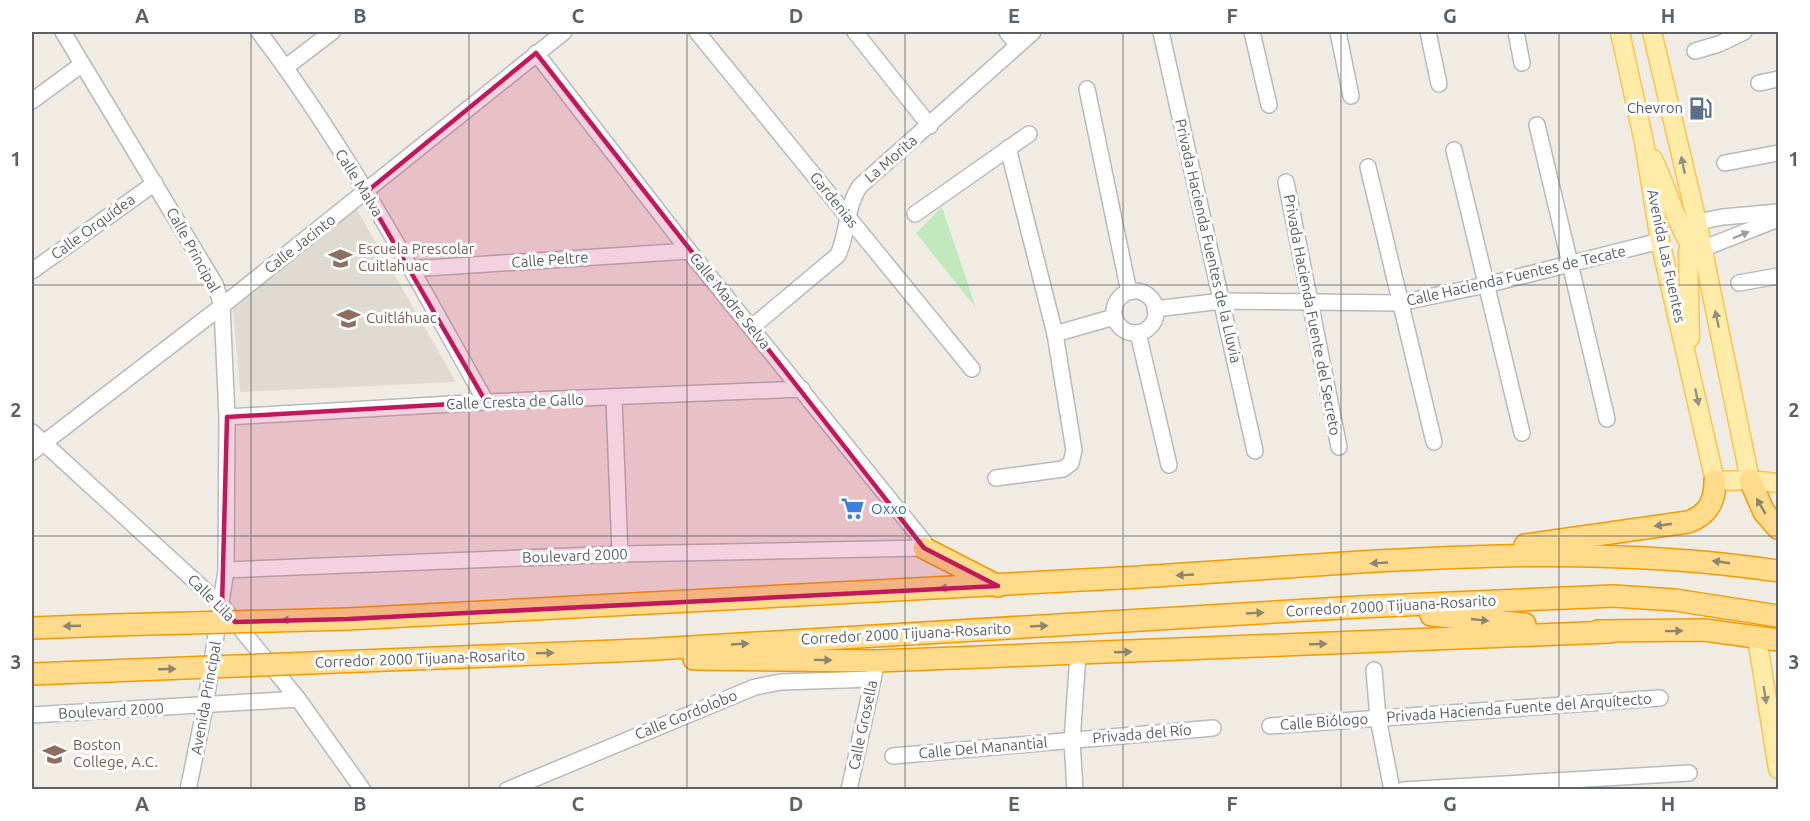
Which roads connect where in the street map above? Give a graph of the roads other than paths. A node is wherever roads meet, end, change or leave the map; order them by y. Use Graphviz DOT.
graph roads {
  1 [pos="63,32"];
  2 [pos="259,32"];
  3 [pos="332,32"];
  4 [pos="564,32"];
  5 [pos="697,32"];
  6 [pos="855,32"];
  7 [pos="1007,32"];
  8 [pos="1033,32"];
  9 [pos="1161,32"];
  10 [pos="1252,32"];
  11 [pos="1338,32"];
  12 [pos="1428,32"];
  13 [pos="1516,32"];
  14 [pos="1620,32"];
  15 [pos="1652,32"];
  16 [pos="1744,32"];
  17 [pos="1017,45"];
  18 [pos="1695,51"];
  19 [pos="536,53"];
  20 [pos="1522,63"];
  21 [pos="81,65"];
  22 [pos="286,67"];
  23 [pos="1779,79"];
  24 [pos="1759,83"];
  25 [pos="1439,84"];
  26 [pos="1088,89"];
  27 [pos="1351,96"];
  28 [pos="32,101"];
  29 [pos="1269,105"];
  30 [pos="1537,124"];
  31 [pos="930,126"];
  32 [pos="1029,134"];
  33 [pos="1644,141"];
  34 [pos="1008,148"];
  35 [pos="1454,150"];
  36 [pos="1779,153"];
  37 [pos="1725,164"];
  38 [pos="1368,168"];
  39 [pos="1286,182"];
  40 [pos="155,183"];
  41 [pos="365,192"];
  42 [pos="1779,212"];
  43 [pos="915,214"];
  44 [pos="849,218"];
  45 [pos="1779,219"];
  46 [pos="1697,222"];
  47 [pos="1660,241"];
  48 [pos="1695,246"];
  49 [pos="689,251"];
  50 [pos="1569,263"];
  51 [pos="411,269"];
  52 [pos="32,271"];
  53 [pos="1779,276"];
  54 [pos="1739,283"];
  55 [pos="1486,285"];
  56 [pos="1129,292"];
  57 [pos="1310,300"];
  58 [pos="1222,301"];
  59 [pos="1399,303"];
  60 [pos="222,306"];
  61 [pos="1155,309"];
  62 [pos="1114,318"];
  63 [pos="752,327"];
  64 [pos="1138,333"];
  65 [pos="1055,334"];
  66 [pos="1689,363"];
  67 [pos="972,369"];
  68 [pos="802,389"];
  69 [pos="614,399"];
  70 [pos="486,402"];
  71 [pos="227,417"];
  72 [pos="1607,419"];
  73 [pos="1521,433"];
  74 [pos="35,442"];
  75 [pos="1434,442"];
  76 [pos="1339,447"];
  77 [pos="1255,451"];
  78 [pos="1169,465"];
  79 [pos="996,478"];
  80 [pos="1750,480"];
  81 [pos="1715,481"];
  82 [pos="1779,483"];
  83 [pos="1779,528"];
  84 [pos="924,548"];
  85 [pos="620,554"];
  86 [pos="1421,560"];
  87 [pos="226,570"];
  88 [pos="1779,571"];
  89 [pos="998,586"];
  90 [pos="222,606"];
  91 [pos="1359,607"];
  92 [pos="1779,616"];
  93 [pos="32,628"];
  94 [pos="1610,632"];
  95 [pos="1756,638"];
  96 [pos="1779,640"];
  97 [pos="640,650"];
  98 [pos="1078,654"];
  99 [pos="875,670"];
  100 [pos="1374,670"];
  101 [pos="32,674"];
  102 [pos="1660,698"];
  103 [pos="298,699"];
  104 [pos="205,706"];
  105 [pos="32,714"];
  106 [pos="1378,718"];
  107 [pos="1270,726"];
  108 [pos="1213,728"];
  109 [pos="1072,741"];
  110 [pos="893,756"];
  111 [pos="1779,769"];
  112 [pos="1689,773"];
  113 [pos="188,789"];
  114 [pos="363,789"];
  115 [pos="507,789"];
  116 [pos="849,789"];
  117 [pos="1076,789"];
  118 [pos="1392,789"];
  119 [pos="1404,789"];
  1 -- 21 [label="street, Calle Principal"];
  2 -- 22 [label="street, Calle Malva"];
  3 -- 22 [label="street"];
  4 -- 19 [label="street, Calle Jacinto"];
  5 -- 44 [label="street, Gardenias"];
  6 -- 31 [label="street"];
  7 -- 17 [label="street"];
  8 -- 17 [label="street, La Morita"];
  9 -- 58 [label="street, Privada Hacienda Fuentes de la Lluvia"];
  10 -- 29 [label="street"];
  11 -- 27 [label="street"];
  12 -- 25 [label="street"];
  13 -- 20 [label="street"];
  14 -- 33 [label="main road, Avenida Las Fuentes"];
  46 -- 15 [label="main road, one-way"];
  16 -- 18 [label="street"];
  17 -- 31 [label="street, La Morita"];
  19 -- 41 [label="street, Calle Jacinto"];
  19 -- 49 [label="street, Calle Madre Selva"];
  21 -- 28 [label="street"];
  21 -- 40 [label="street, Calle Principal"];
  22 -- 41 [label="street, Calle Malva"];
  23 -- 24 [label="street"];
  26 -- 56 [label="street"];
  30 -- 50 [label="street"];
  31 -- 44 [label="street, La Morita"];
  32 -- 34 [label="street"];
  33 -- 47 [label="main road, Avenida Las Fuentes"];
  33 -- 48 [label="main road"];
  34 -- 43 [label="street"];
  34 -- 65 [label="street"];
  35 -- 55 [label="street"];
  36 -- 37 [label="street"];
  38 -- 59 [label="street"];
  39 -- 57 [label="street, Privada Hacienda Fuente del Secreto"];
  40 -- 52 [label="street, Calle Orquídea"];
  40 -- 60 [label="street, Calle Principal"];
  41 -- 51 [label="street, Calle Malva"];
  41 -- 60 [label="street, Calle Jacinto"];
  42 -- 46 [label="street"];
  44 -- 63 [label="street, La Morita"];
  44 -- 67 [label="street, Gardenias"];
  48 -- 45 [label="street, one-way"];
  46 -- 48 [label="main road"];
  47 -- 50 [label="street, Calle Hacienda Fuentes de Tecate"];
  47 -- 66 [label="main road, Avenida Las Fuentes"];
  48 -- 66 [label="main road"];
  80 -- 48 [label="main road, one-way"];
  49 -- 51 [label="street, Calle Peltre"];
  49 -- 63 [label="street, Calle Madre Selva"];
  50 -- 55 [label="street, Calle Hacienda Fuentes de Tecate"];
  50 -- 72 [label="street"];
  51 -- 70 [label="street, Calle Malva"];
  53 -- 54 [label="street"];
  55 -- 59 [label="street, Calle Hacienda Fuentes de Tecate"];
  55 -- 73 [label="street"];
  56 -- 61 [label="street"];
  56 -- 62 [label="street"];
  57 -- 58 [label="street, Calle Hacienda Fuentes de Tecate"];
  57 -- 59 [label="street, Calle Hacienda Fuentes de Tecate"];
  57 -- 76 [label="street, Privada Hacienda Fuente del Secreto"];
  58 -- 61 [label="street, Calle Hacienda Fuentes de Tecate"];
  58 -- 77 [label="street, Privada Hacienda Fuentes de la Lluvia"];
  59 -- 75 [label="street"];
  60 -- 71 [label="street, Calle Principal"];
  60 -- 74 [label="street, Calle Jacinto"];
  61 -- 64 [label="street"];
  62 -- 64 [label="street"];
  62 -- 65 [label="street"];
  63 -- 68 [label="street, Calle Madre Selva"];
  64 -- 78 [label="street"];
  65 -- 79 [label="street"];
  66 -- 81 [label="main road, Avenida Las Fuentes, one-way"];
  68 -- 69 [label="street, Calle Cresta de Gallo"];
  68 -- 84 [label="street, Calle Madre Selva"];
  69 -- 70 [label="street, Calle Cresta de Gallo"];
  69 -- 85 [label="street"];
  70 -- 71 [label="street, Calle Cresta de Gallo"];
  71 -- 87 [label="street, Calle Principal"];
  74 -- 90 [label="street, Calle Lila"];
  80 -- 81 [label="main road"];
  80 -- 82 [label="main road"];
  83 -- 80 [label="highway, one-way"];
  81 -- 86 [label="highway, one-way"];
  84 -- 85 [label="street, Boulevard 2000"];
  84 -- 89 [label="highway"];
  85 -- 87 [label="street, Boulevard 2000"];
  88 -- 86 [label="highway, one-way"];
  86 -- 89 [label="highway, one-way"];
  87 -- 90 [label="street, Calle Principal"];
  89 -- 93 [label="highway, one-way, bridge"];
  90 -- 103 [label="street, Calle Lila"];
  90 -- 104 [label="street, Avenida Principal"];
  91 -- 92 [label="highway, Corredor 2000 Tijuana-Rosarito"];
  91 -- 94 [label="highway, one-way"];
  97 -- 91 [label="highway, Corredor 2000 Tijuana-Rosarito, one-way"];
  94 -- 95 [label="highway, one-way"];
  98 -- 94 [label="highway, one-way"];
  95 -- 96 [label="highway"];
  95 -- 111 [label="main road, one-way"];
  97 -- 99 [label="highway, one-way"];
  101 -- 97 [label="highway, Corredor 2000 Tijuana-Rosarito, one-way, bridge"];
  98 -- 99 [label="highway"];
  98 -- 109 [label="street"];
  99 -- 115 [label="street, Calle Gordolobo"];
  99 -- 116 [label="street, Calle Grosella"];
  100 -- 106 [label="street"];
  102 -- 106 [label="street, Privada Hacienda Fuente del Arquítecto"];
  103 -- 104 [label="street, Boulevard 2000"];
  103 -- 114 [label="street, Calle Lila"];
  104 -- 105 [label="street, Boulevard 2000"];
  104 -- 113 [label="street, Avenida Principal"];
  106 -- 107 [label="street, Calle Biólogo"];
  106 -- 118 [label="street"];
  108 -- 109 [label="street, Privada del Río"];
  109 -- 110 [label="street, Calle Del Manantial"];
  109 -- 117 [label="street"];
  112 -- 119 [label="street"];
}
